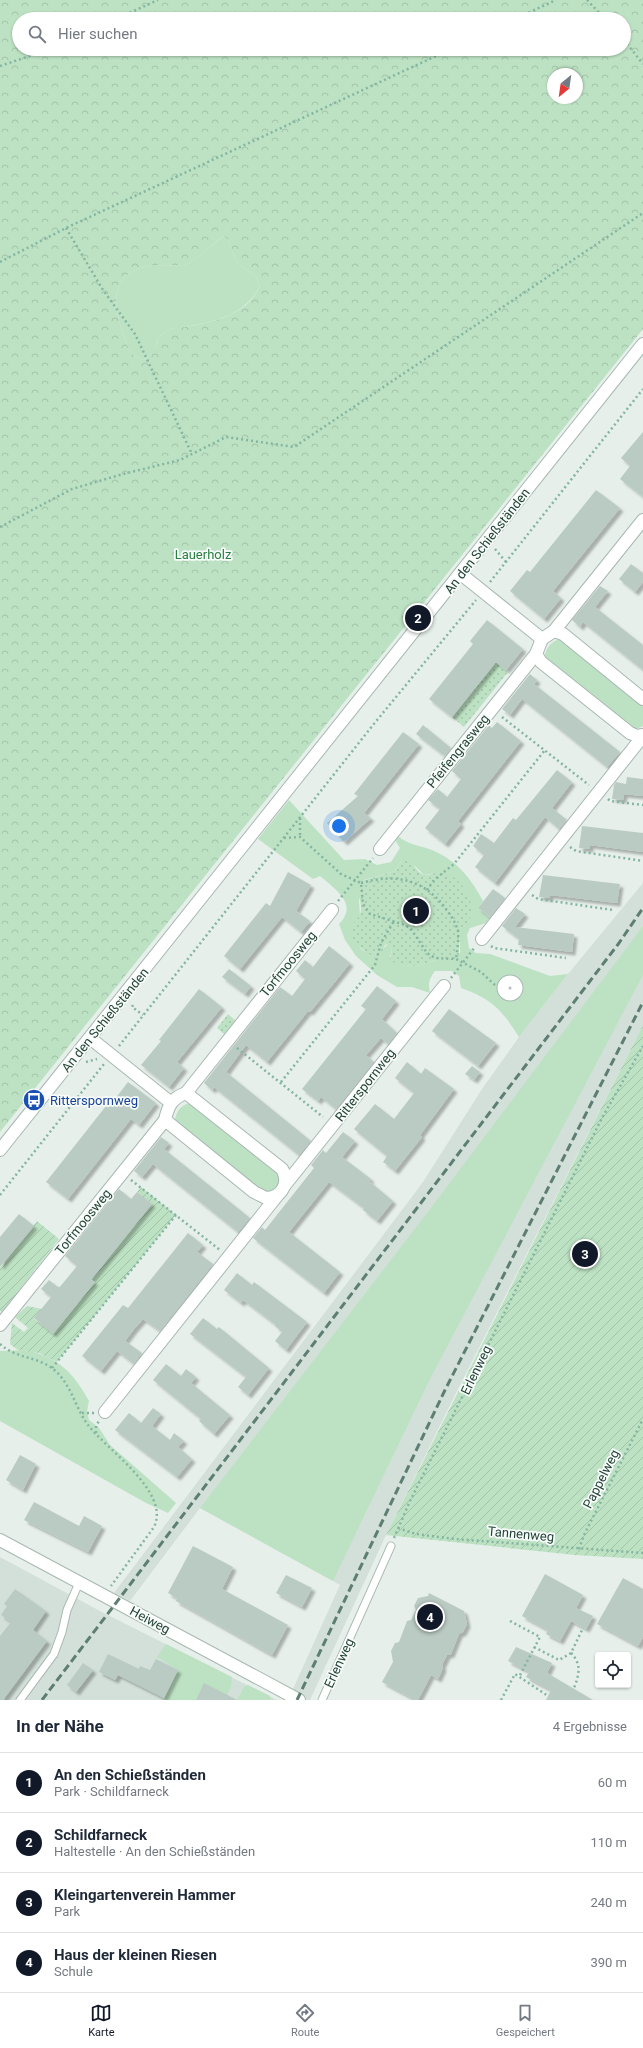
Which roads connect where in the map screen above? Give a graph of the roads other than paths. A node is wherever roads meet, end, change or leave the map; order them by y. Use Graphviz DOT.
graph roads {
  1 [pos="643,344"];
  2 [pos="643,520"];
  3 [pos="461,574"];
  4 [pos="554,631"];
  5 [pos="542,639"];
  6 [pos="536,654"];
  7 [pos="643,699"];
  8 [pos="643,735"];
  9 [pos="380,849"];
  10 [pos="332,910"];
  11 [pos="482,939"];
  12 [pos="444,986"];
  13 [pos="90,1038"];
  14 [pos="186,1093"];
  15 [pos="170,1102"];
  16 [pos="165,1120"];
  17 [pos="0,1150"];
  18 [pos="286,1185"];
  19 [pos="277,1196"];
  20 [pos="0,1325"];
  21 [pos="104,1412"];
  22 [pos="1,1542"];
  23 [pos="391,1546"];
  24 [pos="79,1583"];
  25 [pos="20,1700"];
  26 [pos="299,1700"];
  27 [pos="322,1700"];
  1 -- 3 [label="street, An den Schießständen"];
  2 -- 4 [label="street"];
  3 -- 5 [label="street"];
  3 -- 13 [label="street, An den Schießständen"];
  4 -- 5 [label="street"];
  4 -- 7 [label="street"];
  5 -- 6 [label="street, Pfeifengrasweg"];
  6 -- 8 [label="street"];
  6 -- 9 [label="street, Pfeifengrasweg"];
  8 -- 11 [label="street"];
  10 -- 14 [label="street, Torfmoosweg"];
  12 -- 18 [label="street, Ritterspornweg"];
  13 -- 15 [label="street"];
  13 -- 17 [label="street, An den Schießständen"];
  14 -- 15 [label="street"];
  14 -- 18 [label="street"];
  15 -- 16 [label="street"];
  16 -- 19 [label="street"];
  16 -- 20 [label="street, Torfmoosweg"];
  18 -- 19 [label="street, Ritterspornweg"];
  19 -- 21 [label="street, Ritterspornweg"];
  22 -- 24 [label="street, Heiweg"];
  23 -- 27 [label="lane, Erlenweg"];
  24 -- 25 [label="lane"];
  24 -- 26 [label="street, Heiweg"];
}
